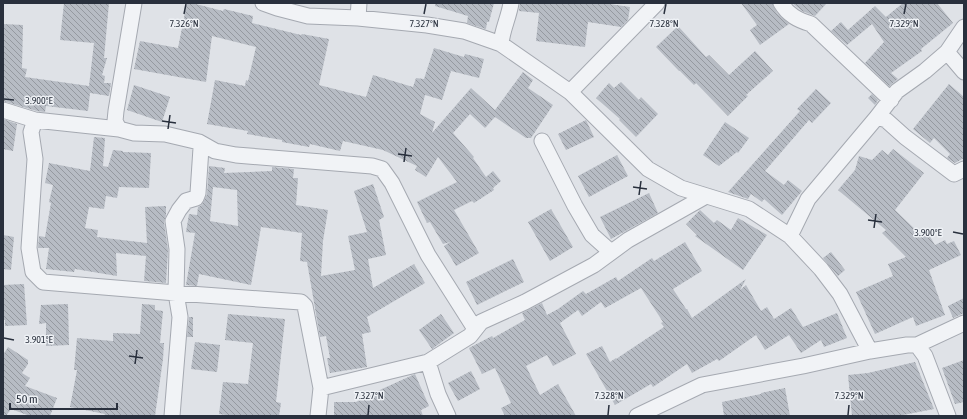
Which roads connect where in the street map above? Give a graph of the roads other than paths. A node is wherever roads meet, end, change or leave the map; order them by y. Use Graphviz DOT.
graph roads {
  1 [pos="134,3"];
  2 [pos="263,3"];
  3 [pos="360,3"];
  4 [pos="511,3"];
  5 [pos="657,3"];
  6 [pos="781,3"];
  7 [pos="358,18"];
  8 [pos="964,27"];
  9 [pos="501,44"];
  10 [pos="947,52"];
  11 [pos="964,72"];
  12 [pos="570,92"];
  13 [pos="891,100"];
  14 [pos="3,110"];
  15 [pos="877,117"];
  16 [pos="35,120"];
  17 [pos="119,129"];
  18 [pos="542,141"];
  19 [pos="199,142"];
  20 [pos="964,169"];
  21 [pos="706,196"];
  22 [pos="790,236"];
  23 [pos="612,252"];
  24 [pos="176,293"];
  25 [pos="964,323"];
  26 [pos="475,329"];
  27 [pos="917,345"];
  28 [pos="870,351"];
  29 [pos="428,362"];
  30 [pos="321,388"];
  31 [pos="172,416"];
  32 [pos="318,416"];
  33 [pos="448,416"];
  34 [pos="637,416"];
  35 [pos="948,416"];
  1 -- 17 [label="street"];
  2 -- 7 [label="street"];
  3 -- 7 [label="street"];
  4 -- 9 [label="street"];
  5 -- 12 [label="street"];
  6 -- 13 [label="street"];
  7 -- 9 [label="street"];
  8 -- 10 [label="street"];
  9 -- 12 [label="street"];
  10 -- 11 [label="street"];
  10 -- 13 [label="street"];
  12 -- 21 [label="street"];
  13 -- 15 [label="street"];
  14 -- 16 [label="street"];
  15 -- 20 [label="street"];
  15 -- 22 [label="street"];
  16 -- 17 [label="street"];
  16 -- 24 [label="street"];
  17 -- 19 [label="street"];
  18 -- 23 [label="street"];
  19 -- 24 [label="street"];
  19 -- 26 [label="street"];
  21 -- 22 [label="street"];
  21 -- 23 [label="street"];
  22 -- 28 [label="street"];
  23 -- 26 [label="street"];
  24 -- 30 [label="street"];
  24 -- 31 [label="street"];
  25 -- 27 [label="street"];
  26 -- 29 [label="street"];
  27 -- 28 [label="street"];
  27 -- 35 [label="street"];
  28 -- 34 [label="street"];
  29 -- 30 [label="street"];
  29 -- 33 [label="street"];
  30 -- 32 [label="street"];
}
